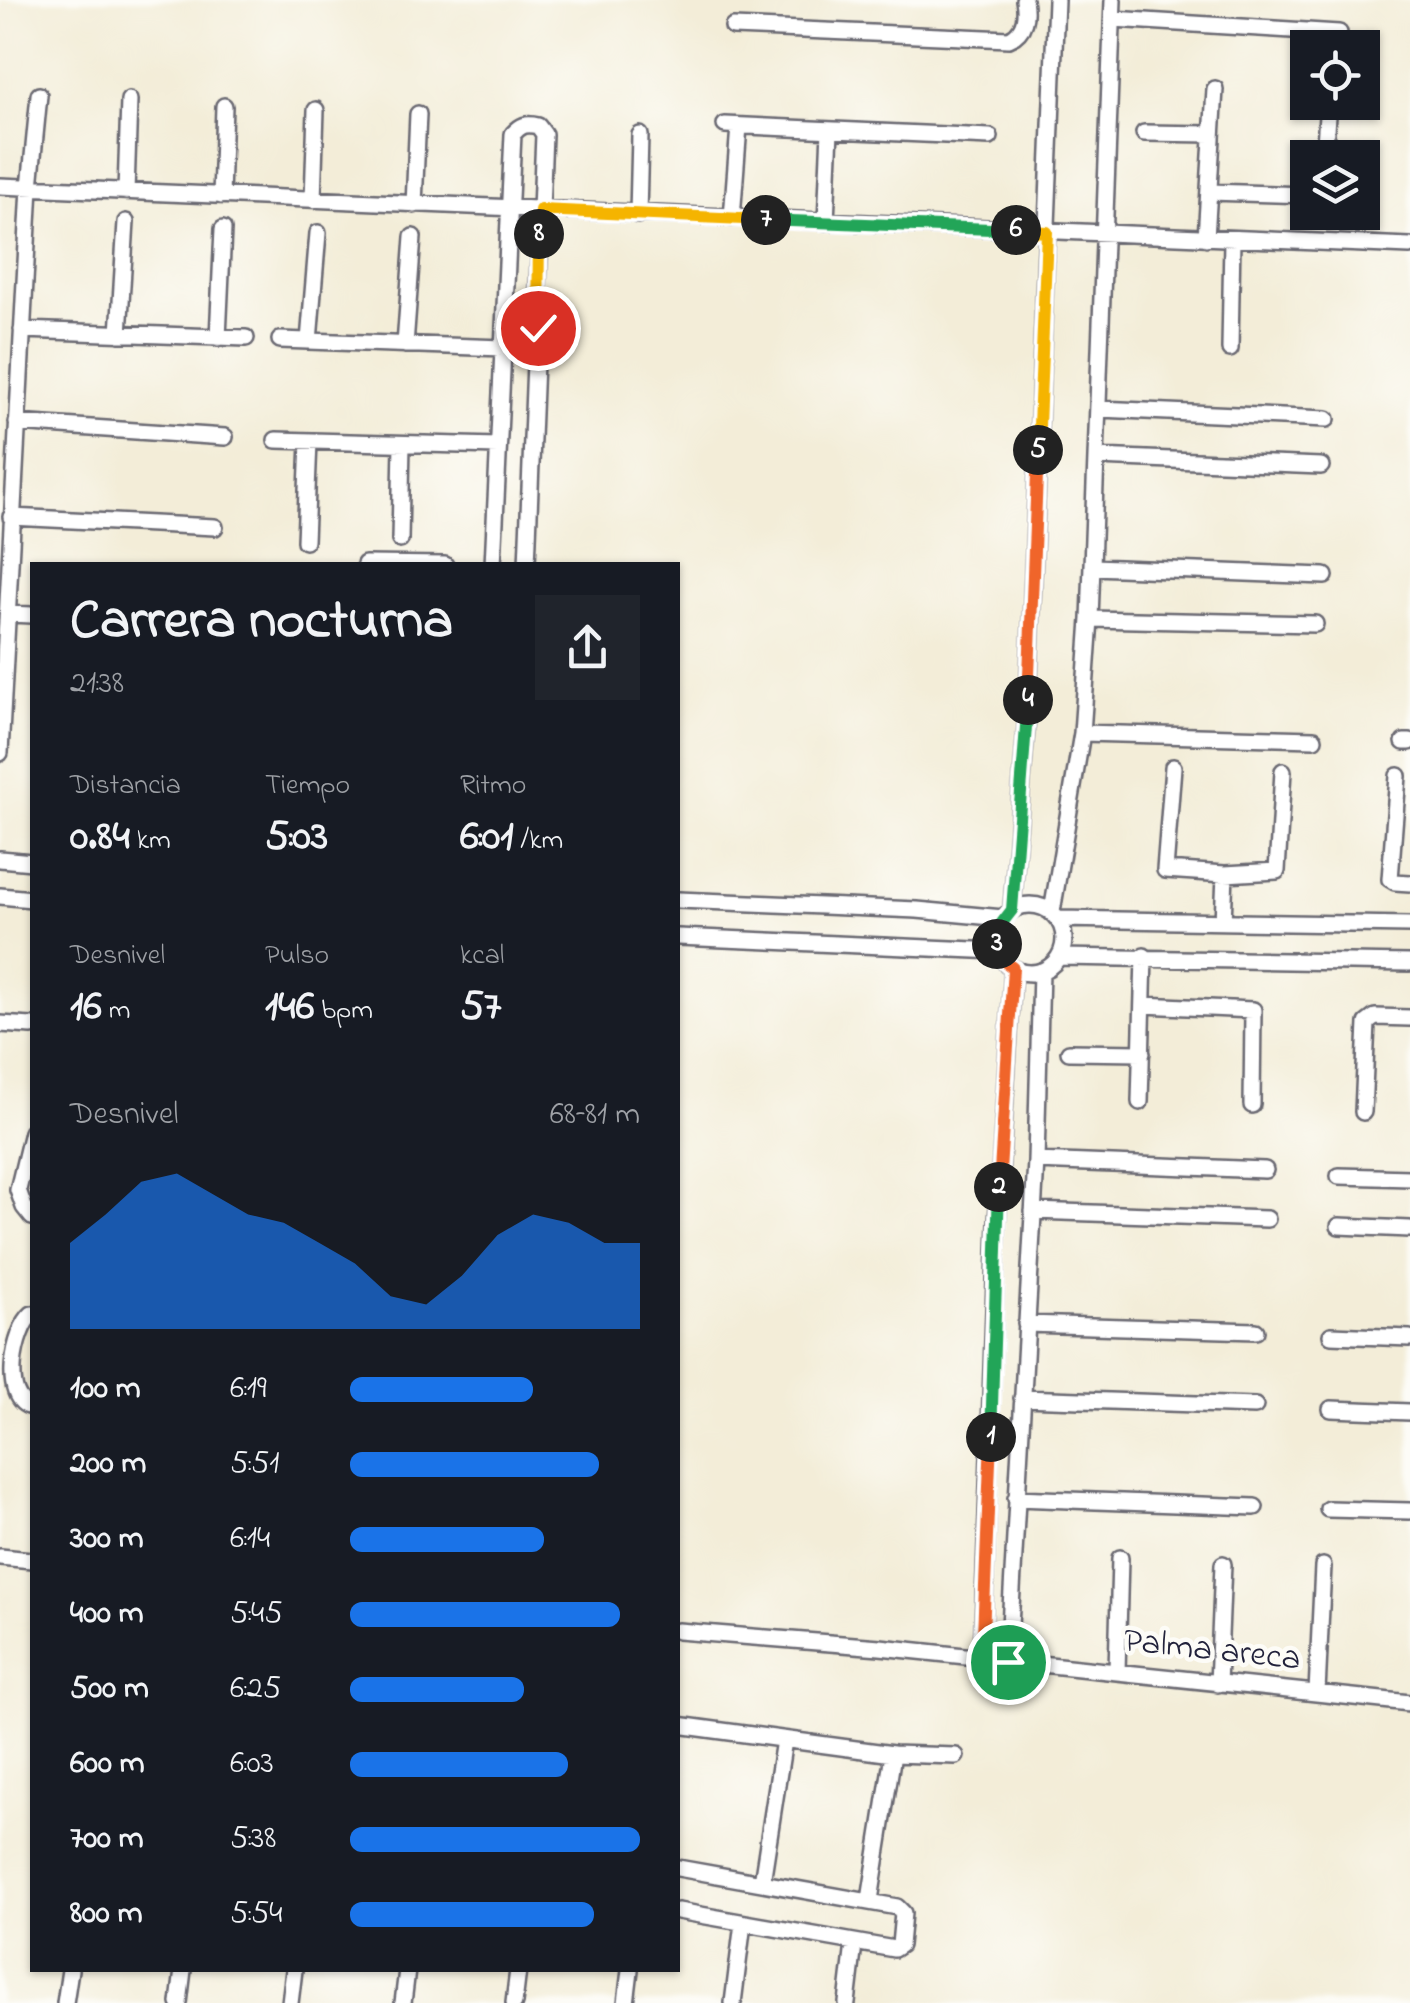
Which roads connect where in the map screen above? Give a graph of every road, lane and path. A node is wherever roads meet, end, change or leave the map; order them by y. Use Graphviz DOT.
graph roads {
  1 [pos="1114,0"];
  2 [pos="1026,8"];
  3 [pos="1056,8"];
  4 [pos="1113,19"];
  5 [pos="732,27"];
  6 [pos="1304,30"];
  7 [pos="1215,89"];
  8 [pos="39,95"];
  9 [pos="129,100"];
  10 [pos="224,106"];
  11 [pos="316,110"];
  12 [pos="418,114"];
  13 [pos="830,130"];
  14 [pos="1144,133"];
  15 [pos="1212,134"];
  16 [pos="640,135"];
  17 [pos="990,136"];
  18 [pos="0,186"];
  19 [pos="30,187"];
  20 [pos="126,192"];
  21 [pos="1209,192"];
  22 [pos="1290,195"];
  23 [pos="221,196"];
  24 [pos="313,200"];
  25 [pos="414,205"];
  26 [pos="509,209"];
  27 [pos="540,210"];
  28 [pos="638,214"];
  29 [pos="732,218"];
  30 [pos="126,222"];
  31 [pos="826,222"];
  32 [pos="223,229"];
  33 [pos="1047,232"];
  34 [pos="318,233"];
  35 [pos="1104,234"];
  36 [pos="413,237"];
  37 [pos="1206,238"];
  38 [pos="1232,239"];
  39 [pos="1410,246"];
  40 [pos="22,330"];
  41 [pos="119,334"];
  42 [pos="218,338"];
  43 [pos="246,338"];
  44 [pos="280,340"];
  45 [pos="309,341"];
  46 [pos="406,344"];
  47 [pos="503,348"];
  48 [pos="1230,349"];
  49 [pos="1099,409"];
  50 [pos="1327,419"];
  51 [pos="17,423"];
  52 [pos="225,437"];
  53 [pos="276,440"];
  54 [pos="309,441"];
  55 [pos="402,444"];
  56 [pos="498,446"];
  57 [pos="1097,457"];
  58 [pos="1321,466"];
  59 [pos="12,517"];
  60 [pos="215,526"];
  61 [pos="400,540"];
  62 [pos="305,541"];
  63 [pos="492,562"];
  64 [pos="527,562"];
  65 [pos="4,567"];
  66 [pos="1093,567"];
  67 [pos="1326,576"];
  68 [pos="8,614"];
  69 [pos="30,615"];
  70 [pos="1090,620"];
  71 [pos="1315,624"];
  72 [pos="2,662"];
  73 [pos="1082,732"];
  74 [pos="1314,739"];
  75 [pos="0,753"];
  76 [pos="1172,767"];
  77 [pos="1283,771"];
  78 [pos="1398,776"];
  79 [pos="0,859"];
  80 [pos="30,862"];
  81 [pos="1225,874"];
  82 [pos="1410,882"];
  83 [pos="0,896"];
  84 [pos="30,899"];
  85 [pos="680,900"];
  86 [pos="1008,914"];
  87 [pos="1055,915"];
  88 [pos="1223,922"];
  89 [pos="1410,925"];
  90 [pos="680,937"];
  91 [pos="998,951"];
  92 [pos="1144,956"];
  93 [pos="1060,957"];
  94 [pos="1410,963"];
  95 [pos="1013,968"];
  96 [pos="1041,971"];
  97 [pos="1143,1005"];
  98 [pos="1410,1018"];
  99 [pos="0,1024"];
  100 [pos="30,1026"];
  101 [pos="1069,1052"];
  102 [pos="1142,1054"];
  103 [pos="1140,1102"];
  104 [pos="1252,1105"];
  105 [pos="1363,1112"];
  106 [pos="30,1140"];
  107 [pos="1036,1161"];
  108 [pos="1265,1170"];
  109 [pos="1339,1176"];
  110 [pos="1410,1178"];
  111 [pos="0,1190"];
  112 [pos="18,1190"];
  113 [pos="1033,1210"];
  114 [pos="30,1214"];
  115 [pos="1266,1219"];
  116 [pos="1338,1226"];
  117 [pos="1410,1228"];
  118 [pos="30,1316"];
  119 [pos="1026,1324"];
  120 [pos="1256,1331"];
  121 [pos="1330,1335"];
  122 [pos="1410,1338"];
  123 [pos="6,1380"];
  124 [pos="1022,1398"];
  125 [pos="1255,1406"];
  126 [pos="30,1407"];
  127 [pos="1331,1409"];
  128 [pos="1410,1412"];
  129 [pos="1016,1498"];
  130 [pos="1255,1506"];
  131 [pos="1328,1509"];
  132 [pos="1410,1512"];
  133 [pos="0,1557"];
  134 [pos="1120,1558"];
  135 [pos="30,1560"];
  136 [pos="1223,1564"];
  137 [pos="1323,1566"];
  138 [pos="680,1630"];
  139 [pos="982,1660"];
  140 [pos="1008,1662"];
  141 [pos="1118,1672"];
  142 [pos="1218,1684"];
  143 [pos="1317,1692"];
  144 [pos="1410,1703"];
  145 [pos="680,1731"];
  146 [pos="784,1740"];
  147 [pos="894,1754"];
  148 [pos="956,1756"];
  149 [pos="680,1868"];
  150 [pos="762,1882"];
  151 [pos="870,1900"];
  152 [pos="680,1912"];
  153 [pos="743,1923"];
  154 [pos="854,1944"];
  155 [pos="70,1972"];
  156 [pos="184,1972"];
  157 [pos="294,1972"];
  158 [pos="407,1972"];
  159 [pos="518,1972"];
  160 [pos="630,1972"];
  161 [pos="65,2003"];
  162 [pos="179,2003"];
  163 [pos="290,2003"];
  164 [pos="403,2003"];
  165 [pos="514,2003"];
  166 [pos="626,2003"];
  167 [pos="733,2003"];
  168 [pos="847,2003"];
  1 -- 4 [label="street"];
  2 -- 3 [label="street"];
  2 -- 5 [label="street"];
  3 -- 33 [label="street"];
  4 -- 6 [label="street"];
  4 -- 35 [label="street"];
  7 -- 15 [label="street"];
  8 -- 19 [label="street"];
  9 -- 20 [label="street"];
  10 -- 23 [label="street"];
  11 -- 24 [label="street"];
  12 -- 25 [label="street"];
  13 -- 17 [label="street"];
  13 -- 29 [label="street"];
  13 -- 31 [label="street"];
  14 -- 15 [label="street"];
  15 -- 21 [label="street"];
  16 -- 28 [label="street"];
  18 -- 19 [label="street"];
  19 -- 20 [label="street"];
  19 -- 40 [label="street"];
  20 -- 23 [label="street"];
  21 -- 22 [label="street"];
  21 -- 37 [label="street"];
  23 -- 24 [label="street"];
  24 -- 25 [label="street"];
  25 -- 26 [label="street"];
  26 -- 27 [label="street"];
  26 -- 27 [label="street"];
  26 -- 47 [label="street"];
  27 -- 28 [label="street"];
  27 -- 64 [label="street"];
  28 -- 29 [label="street"];
  29 -- 31 [label="street"];
  30 -- 41 [label="street"];
  31 -- 33 [label="street"];
  32 -- 42 [label="street"];
  33 -- 35 [label="street"];
  33 -- 86 [label="street"];
  34 -- 45 [label="street"];
  35 -- 37 [label="street"];
  35 -- 49 [label="street"];
  36 -- 46 [label="street"];
  37 -- 38 [label="street"];
  38 -- 39 [label="street"];
  38 -- 48 [label="street"];
  40 -- 41 [label="street"];
  40 -- 51 [label="street"];
  41 -- 42 [label="street"];
  42 -- 43 [label="street"];
  44 -- 45 [label="street"];
  45 -- 46 [label="street"];
  46 -- 47 [label="street"];
  47 -- 56 [label="street"];
  49 -- 50 [label="street"];
  49 -- 57 [label="street"];
  51 -- 52 [label="street"];
  51 -- 59 [label="street"];
  53 -- 54 [label="street"];
  54 -- 55 [label="street"];
  54 -- 62 [label="street"];
  55 -- 56 [label="street"];
  55 -- 61 [label="street"];
  56 -- 63 [label="street"];
  57 -- 58 [label="street"];
  57 -- 66 [label="street"];
  59 -- 60 [label="street"];
  59 -- 65 [label="street"];
  65 -- 68 [label="street"];
  66 -- 67 [label="street"];
  66 -- 70 [label="street"];
  68 -- 69 [label="street"];
  68 -- 72 [label="street"];
  70 -- 71 [label="street"];
  70 -- 73 [label="street"];
  72 -- 75 [label="street"];
  73 -- 74 [label="street"];
  73 -- 87 [label="street"];
  76 -- 81 [label="street"];
  77 -- 81 [label="street"];
  78 -- 82 [label="street"];
  79 -- 80 [label="street"];
  81 -- 88 [label="street"];
  83 -- 84 [label="street"];
  85 -- 86 [label="street"];
  86 -- 87 [label="street"];
  86 -- 91 [label="street"];
  87 -- 88 [label="street"];
  87 -- 93 [label="street"];
  88 -- 89 [label="street"];
  90 -- 91 [label="street"];
  91 -- 95 [label="street"];
  92 -- 93 [label="street"];
  92 -- 94 [label="street"];
  92 -- 97 [label="street"];
  93 -- 96 [label="street"];
  95 -- 96 [label="street"];
  95 -- 139 [label="street"];
  96 -- 107 [label="street"];
  97 -- 102 [label="street"];
  97 -- 104 [label="street"];
  98 -- 105 [label="street"];
  99 -- 100 [label="street"];
  101 -- 102 [label="street"];
  102 -- 103 [label="street"];
  106 -- 112 [label="street"];
  107 -- 108 [label="street"];
  107 -- 113 [label="street"];
  109 -- 110 [label="street"];
  111 -- 112 [label="street"];
  112 -- 114 [label="street"];
  113 -- 115 [label="street"];
  113 -- 119 [label="street"];
  116 -- 117 [label="street"];
  118 -- 123 [label="street"];
  119 -- 120 [label="street"];
  119 -- 124 [label="street"];
  121 -- 122 [label="street"];
  123 -- 126 [label="street"];
  124 -- 125 [label="street"];
  124 -- 129 [label="street"];
  127 -- 128 [label="street"];
  129 -- 130 [label="street"];
  129 -- 140 [label="street"];
  131 -- 132 [label="street"];
  133 -- 135 [label="street"];
  134 -- 141 [label="street"];
  136 -- 142 [label="street"];
  137 -- 143 [label="street"];
  138 -- 139 [label="street, Palma areca"];
  139 -- 140 [label="street, Palma areca"];
  140 -- 141 [label="street, Palma areca"];
  141 -- 142 [label="street, Palma areca"];
  142 -- 143 [label="street, Palma areca"];
  143 -- 144 [label="street, Palma areca"];
  145 -- 146 [label="street"];
  146 -- 147 [label="street"];
  146 -- 150 [label="street"];
  147 -- 148 [label="street"];
  147 -- 151 [label="street"];
  149 -- 150 [label="street"];
  150 -- 151 [label="street"];
  151 -- 154 [label="street"];
  152 -- 153 [label="street"];
  153 -- 154 [label="street"];
  153 -- 167 [label="street"];
  154 -- 168 [label="street"];
  155 -- 161 [label="street"];
  156 -- 162 [label="street"];
  157 -- 163 [label="street"];
  158 -- 164 [label="street"];
  159 -- 165 [label="street"];
  160 -- 166 [label="street"];
}
